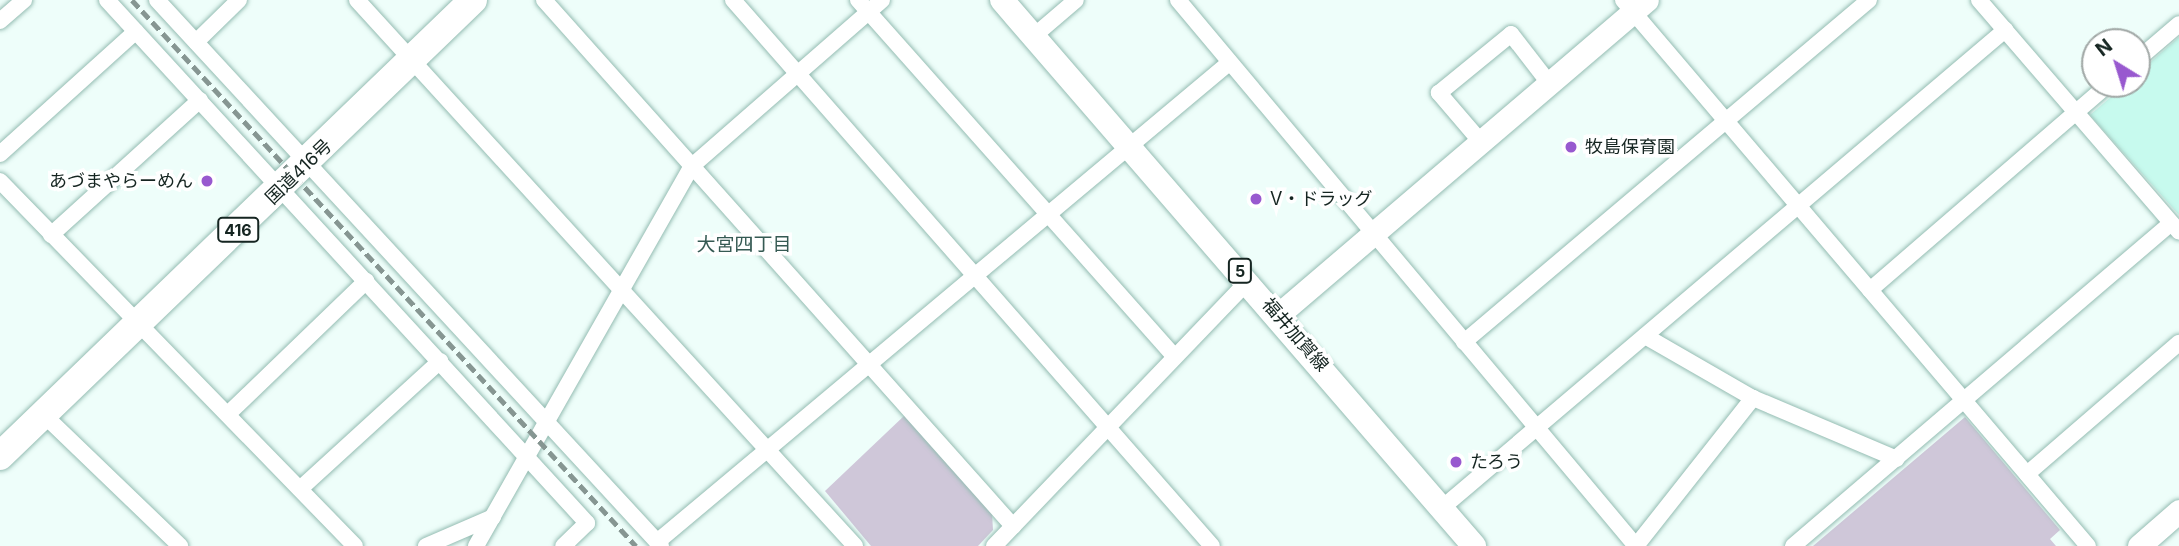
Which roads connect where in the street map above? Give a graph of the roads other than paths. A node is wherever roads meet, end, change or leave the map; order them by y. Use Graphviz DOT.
graph roads {
  1 [pos="24,0"];
  2 [pos="107,0"];
  3 [pos="158,0"];
  4 [pos="239,0"];
  5 [pos="357,0"];
  6 [pos="473,0"];
  7 [pos="544,0"];
  8 [pos="733,0"];
  9 [pos="882,0"];
  10 [pos="1002,0"];
  11 [pos="1076,0"];
  12 [pos="1178,0"];
  13 [pos="1869,0"];
  14 [pos="1979,0"];
  15 [pos="1634,4"];
  16 [pos="863,6"];
  17 [pos="0,22"];
  18 [pos="2179,24"];
  19 [pos="2005,30"];
  20 [pos="136,32"];
  21 [pos="1034,36"];
  22 [pos="196,42"];
  23 [pos="2151,48"];
  24 [pos="412,60"];
  25 [pos="1230,62"];
  26 [pos="797,74"];
  27 [pos="1549,83"];
  28 [pos="2092,98"];
  29 [pos="200,100"];
  30 [pos="2076,112"];
  31 [pos="1726,121"];
  32 [pos="1481,142"];
  33 [pos="1130,146"];
  34 [pos="0,154"];
  35 [pos="310,162"];
  36 [pos="692,166"];
  37 [pos="0,181"];
  38 [pos="282,190"];
  39 [pos="1798,206"];
  40 [pos="1046,214"];
  41 [pos="2175,227"];
  42 [pos="1374,234"];
  43 [pos="51,236"];
  44 [pos="973,276"];
  45 [pos="366,281"];
  46 [pos="1248,281"];
  47 [pos="620,289"];
  48 [pos="1870,290"];
  49 [pos="1278,315"];
  50 [pos="135,326"];
  51 [pos="1645,336"];
  52 [pos="1465,342"];
  53 [pos="2179,343"];
  54 [pos="1173,355"];
  55 [pos="440,360"];
  56 [pos="868,363"];
  57 [pos="1753,398"];
  58 [pos="1965,401"];
  59 [pos="228,414"];
  60 [pos="44,415"];
  61 [pos="544,419"];
  62 [pos="1108,425"];
  63 [pos="1538,429"];
  64 [pos="766,448"];
  65 [pos="526,454"];
  66 [pos="0,456"];
  67 [pos="1897,459"];
  68 [pos="2027,474"];
  69 [pos="300,489"];
  70 [pos="1442,508"];
  71 [pos="2179,511"];
  72 [pos="493,517"];
  73 [pos="1013,526"];
  74 [pos="659,544"];
  75 [pos="180,546"];
  76 [pos="355,546"];
  77 [pos="426,546"];
  78 [pos="477,546"];
  79 [pos="563,546"];
  80 [pos="855,546"];
  81 [pos="994,546"];
  82 [pos="1212,546"];
  83 [pos="1474,546"];
  84 [pos="1636,546"];
  85 [pos="1793,546"];
  86 [pos="2088,546"];
  87 [pos="2139,546"];
  1 -- 17 [label="street"];
  2 -- 20 [label="street"];
  3 -- 22 [label="street"];
  4 -- 22 [label="street"];
  5 -- 24 [label="street"];
  6 -- 24 [label="highway, 国道416号 / 416"];
  7 -- 36 [label="street"];
  8 -- 26 [label="street"];
  9 -- 16 [label="street"];
  10 -- 21 [label="main road, 福井加賀線 / 5"];
  11 -- 21 [label="street"];
  12 -- 25 [label="street"];
  13 -- 31 [label="street"];
  14 -- 19 [label="street"];
  15 -- 27 [label="street"];
  15 -- 31 [label="street"];
  16 -- 26 [label="street"];
  16 -- 40 [label="street"];
  18 -- 23 [label="street"];
  19 -- 30 [label="street"];
  19 -- 39 [label="street"];
  20 -- 29 [label="street"];
  20 -- 34 [label="street"];
  21 -- 33 [label="main road, 福井加賀線 / 5"];
  22 -- 35 [label="street"];
  24 -- 35 [label="highway, 国道416号 / 416"];
  24 -- 47 [label="street"];
  25 -- 33 [label="street"];
  25 -- 42 [label="street"];
  26 -- 36 [label="street"];
  26 -- 44 [label="street"];
  27 -- 32 [label="street"];
  27 -- 32 [label="street"];
  28 -- 30 [label="street"];
  29 -- 38 [label="street"];
  29 -- 43 [label="street"];
  30 -- 41 [label="street"];
  30 -- 48 [label="street"];
  31 -- 39 [label="street"];
  31 -- 52 [label="street"];
  32 -- 42 [label="street"];
  33 -- 40 [label="street"];
  33 -- 46 [label="main road, 福井加賀線 / 5"];
  35 -- 38 [label="highway, 国道416号 / 416"];
  35 -- 61 [label="street"];
  36 -- 47 [label="street"];
  36 -- 56 [label="street"];
  37 -- 43 [label="street"];
  38 -- 45 [label="street"];
  38 -- 50 [label="highway, 国道416号 / 416"];
  39 -- 48 [label="street"];
  39 -- 51 [label="street"];
  40 -- 44 [label="street"];
  40 -- 54 [label="street"];
  41 -- 58 [label="street"];
  42 -- 49 [label="street"];
  42 -- 52 [label="street"];
  43 -- 50 [label="street"];
  44 -- 56 [label="street"];
  44 -- 62 [label="street"];
  45 -- 55 [label="street"];
  45 -- 59 [label="street"];
  46 -- 49 [label="main road, 福井加賀線 / 5"];
  46 -- 54 [label="street"];
  47 -- 61 [label="street"];
  47 -- 64 [label="street"];
  48 -- 58 [label="street"];
  49 -- 70 [label="main road, 福井加賀線 / 5"];
  50 -- 59 [label="street"];
  50 -- 60 [label="highway, 国道416号 / 416"];
  51 -- 57 [label="street"];
  51 -- 63 [label="street"];
  52 -- 63 [label="street"];
  53 -- 68 [label="street"];
  54 -- 62 [label="street"];
  55 -- 65 [label="street"];
  55 -- 69 [label="street"];
  56 -- 64 [label="street"];
  56 -- 73 [label="street"];
  57 -- 67 [label="street"];
  57 -- 84 [label="street"];
  58 -- 67 [label="street"];
  58 -- 68 [label="street"];
  59 -- 69 [label="street"];
  60 -- 66 [label="highway, 国道416号 / 416"];
  60 -- 75 [label="street"];
  61 -- 65 [label="street"];
  61 -- 74 [label="street"];
  62 -- 73 [label="street"];
  62 -- 82 [label="street"];
  63 -- 70 [label="street"];
  63 -- 84 [label="street"];
  64 -- 74 [label="street"];
  64 -- 80 [label="street"];
  65 -- 72 [label="street"];
  65 -- 79 [label="street"];
  67 -- 85 [label="street"];
  68 -- 86 [label="street"];
  69 -- 76 [label="street"];
  70 -- 83 [label="main road, 福井加賀線 / 5"];
  71 -- 87 [label="street"];
  72 -- 77 [label="street"];
  72 -- 78 [label="street"];
  73 -- 81 [label="street"];
}
